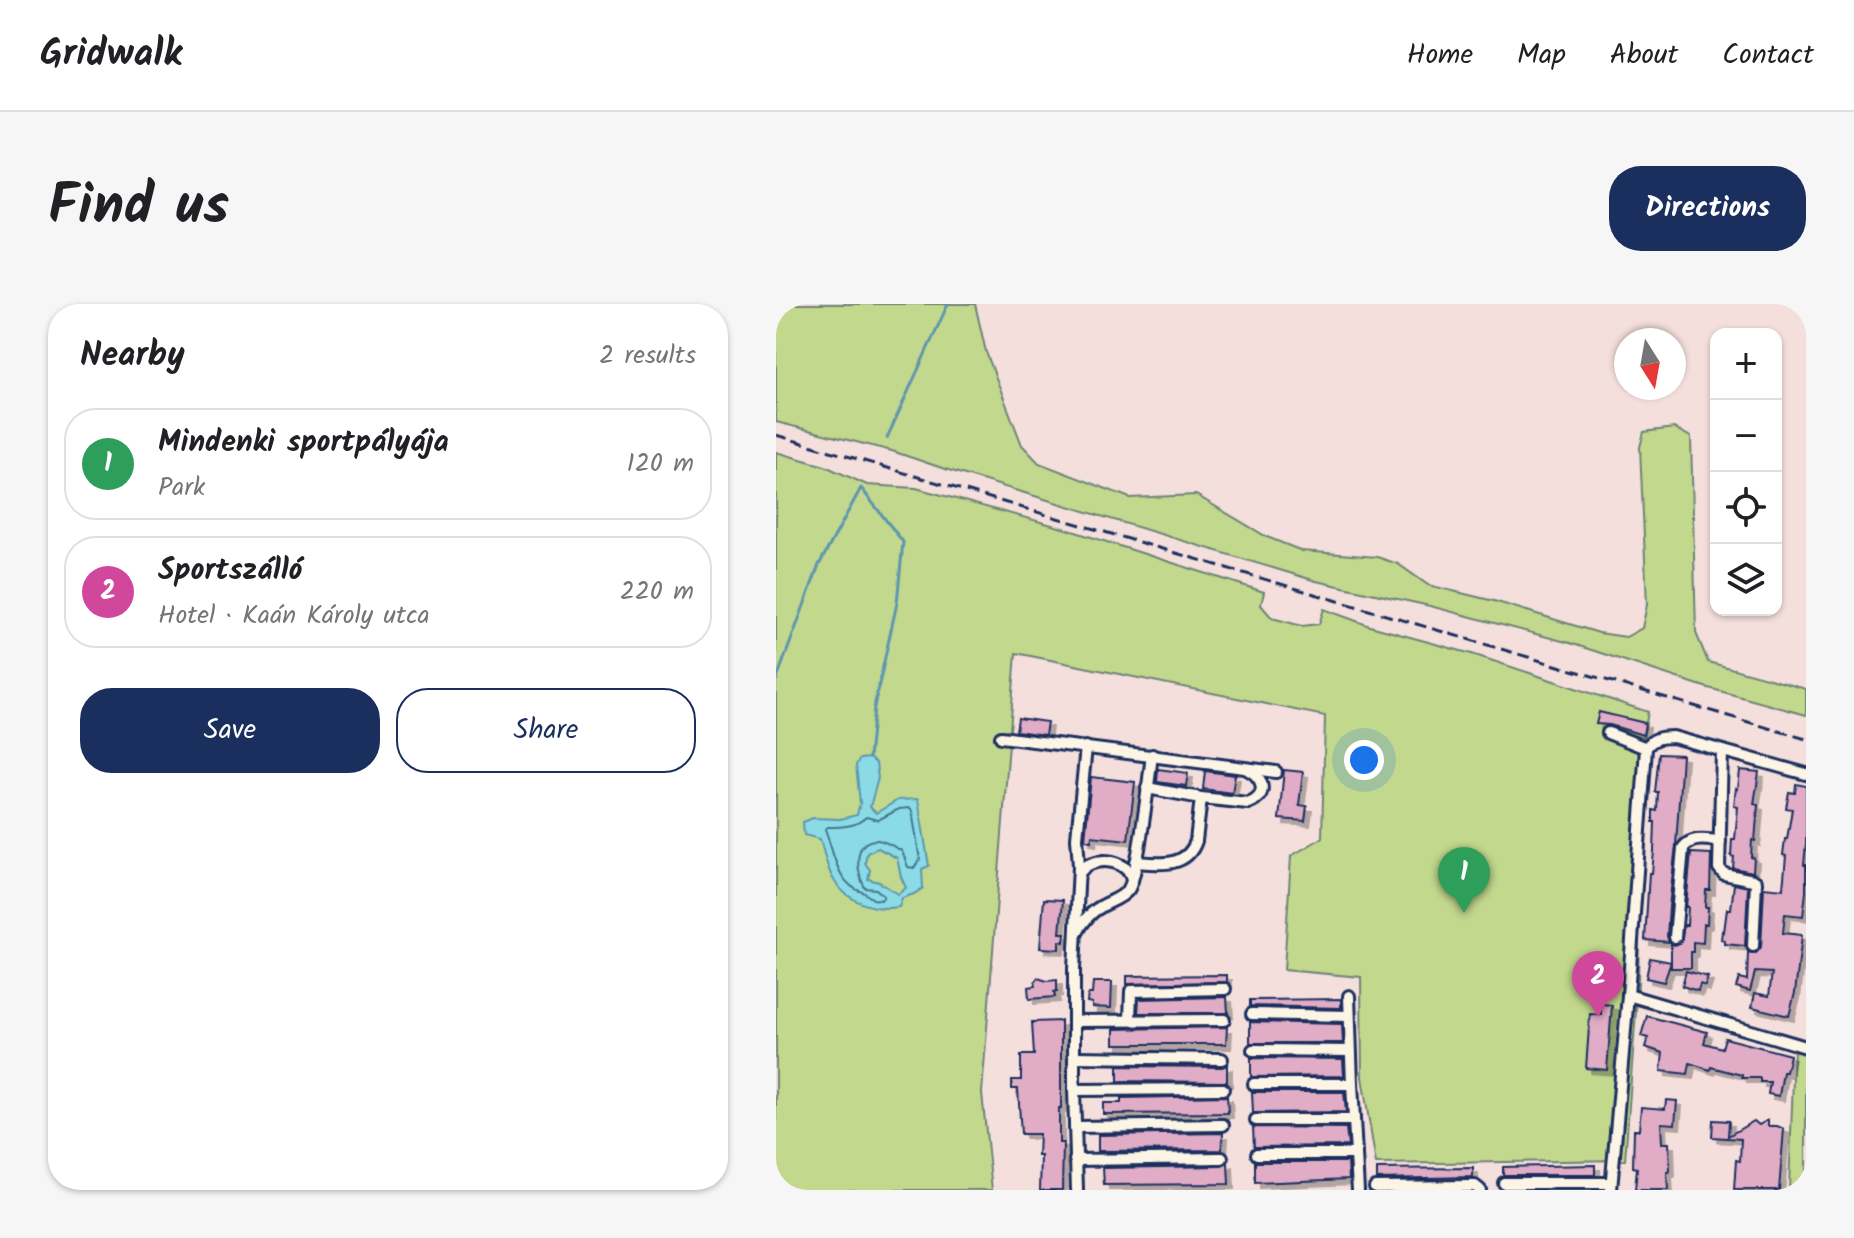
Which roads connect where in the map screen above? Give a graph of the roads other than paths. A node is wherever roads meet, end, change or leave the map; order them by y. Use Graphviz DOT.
graph roads {
  1 [pos="1608,733"];
  2 [pos="1001,737"];
  3 [pos="1086,747"];
  4 [pos="1646,748"];
  5 [pos="1722,751"];
  6 [pos="1152,755"];
  7 [pos="1244,767"];
  8 [pos="1276,772"];
  9 [pos="1806,774"];
  10 [pos="1147,788"];
  11 [pos="1201,798"];
  12 [pos="1720,841"];
  13 [pos="1078,851"];
  14 [pos="1136,860"];
  15 [pos="1096,862"];
  16 [pos="1118,863"];
  17 [pos="1078,875"];
  18 [pos="1132,882"];
  19 [pos="1076,935"];
  20 [pos="1675,937"];
  21 [pos="1753,946"];
  22 [pos="1225,989"];
  23 [pos="1628,995"];
  24 [pos="1349,996"];
  25 [pos="1252,1014"];
  26 [pos="1349,1016"];
  27 [pos="1130,1020"];
  28 [pos="1224,1020"];
  29 [pos="1074,1021"];
  30 [pos="1806,1047"];
  31 [pos="1253,1050"];
  32 [pos="1350,1051"];
  33 [pos="1074,1057"];
  34 [pos="1222,1059"];
  35 [pos="1254,1084"];
  36 [pos="1352,1084"];
  37 [pos="1223,1089"];
  38 [pos="1074,1090"];
  39 [pos="1256,1120"];
  40 [pos="1354,1120"];
  41 [pos="1223,1125"];
  42 [pos="1075,1127"];
  43 [pos="1257,1154"];
  44 [pos="1356,1154"];
  45 [pos="1222,1158"];
  46 [pos="1075,1160"];
  47 [pos="1504,1183"];
  48 [pos="1611,1186"];
  49 [pos="1375,1187"];
  50 [pos="1077,1190"];
  51 [pos="1358,1190"];
  52 [pos="1480,1190"];
  1 -- 4 [label="street"];
  2 -- 3 [label="street"];
  3 -- 6 [label="street"];
  3 -- 13 [label="street"];
  4 -- 5 [label="street"];
  4 -- 23 [label="street"];
  5 -- 9 [label="street"];
  5 -- 12 [label="street"];
  6 -- 7 [label="street"];
  6 -- 10 [label="street"];
  7 -- 8 [label="street"];
  7 -- 11 [label="street"];
  10 -- 11 [label="street"];
  10 -- 14 [label="street"];
  11 -- 14 [label="street"];
  12 -- 20 [label="street"];
  12 -- 21 [label="street"];
  13 -- 15 [label="street"];
  13 -- 17 [label="street"];
  14 -- 16 [label="street"];
  14 -- 18 [label="street"];
  15 -- 16 [label="street"];
  15 -- 17 [label="street"];
  16 -- 18 [label="street"];
  17 -- 19 [label="street"];
  18 -- 19 [label="street"];
  19 -- 29 [label="street"];
  22 -- 27 [label="street"];
  23 -- 30 [label="street"];
  23 -- 48 [label="street"];
  24 -- 26 [label="street"];
  25 -- 26 [label="street"];
  26 -- 32 [label="street"];
  27 -- 28 [label="street"];
  27 -- 29 [label="street"];
  29 -- 33 [label="street"];
  31 -- 32 [label="street"];
  32 -- 36 [label="street"];
  33 -- 34 [label="street"];
  33 -- 38 [label="street"];
  35 -- 36 [label="street"];
  36 -- 40 [label="street"];
  37 -- 38 [label="street"];
  38 -- 42 [label="street"];
  39 -- 40 [label="street"];
  40 -- 44 [label="street"];
  41 -- 42 [label="street"];
  42 -- 46 [label="street"];
  43 -- 44 [label="street"];
  44 -- 51 [label="street"];
  45 -- 46 [label="street"];
  46 -- 50 [label="street"];
  47 -- 48 [label="street"];
  49 -- 52 [label="street"];
}
